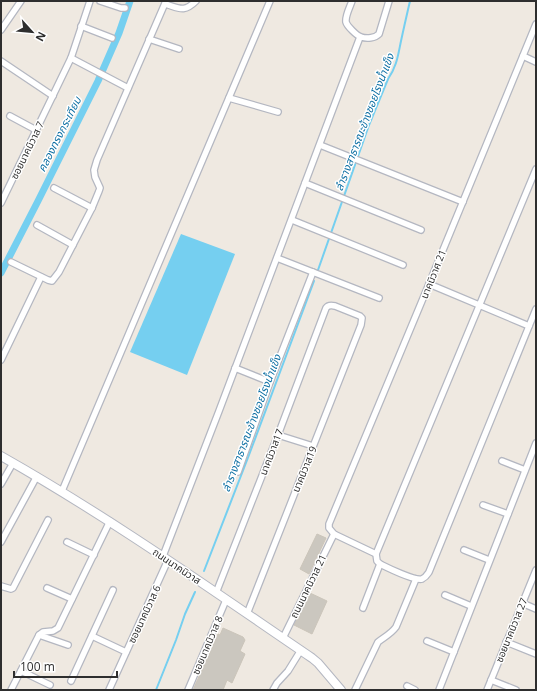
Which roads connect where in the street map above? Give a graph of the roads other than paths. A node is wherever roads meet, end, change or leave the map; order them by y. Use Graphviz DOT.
graph roads {
  1 [pos="21,1"];
  2 [pos="90,1"];
  3 [pos="100,1"];
  4 [pos="196,1"];
  5 [pos="270,1"];
  6 [pos="352,1"];
  7 [pos="389,1"];
  8 [pos="165,2"];
  9 [pos="125,8"];
  10 [pos="536,24"];
  11 [pos="81,26"];
  12 [pos="1,30"];
  13 [pos="360,37"];
  14 [pos="112,38"];
  15 [pos="149,39"];
  16 [pos="179,49"];
  17 [pos="523,56"];
  18 [pos="71,58"];
  19 [pos="1,61"];
  20 [pos="536,62"];
  21 [pos="128,88"];
  22 [pos="53,96"];
  23 [pos="229,98"];
  24 [pos="278,112"];
  25 [pos="10,116"];
  26 [pos="36,130"];
  27 [pos="320,145"];
  28 [pos="536,169"];
  29 [pos="305,183"];
  30 [pos="54,188"];
  31 [pos="463,202"];
  32 [pos="1,203"];
  33 [pos="92,208"];
  34 [pos="292,220"];
  35 [pos="37,226"];
  36 [pos="421,230"];
  37 [pos="73,245"];
  38 [pos="277,258"];
  39 [pos="11,262"];
  40 [pos="403,265"];
  41 [pos="313,272"];
  42 [pos="41,277"];
  43 [pos="429,284"];
  44 [pos="379,298"];
  45 [pos="479,305"];
  46 [pos="536,309"];
  47 [pos="325,310"];
  48 [pos="529,326"];
  49 [pos="1,360"];
  50 [pos="235,368"];
  51 [pos="270,382"];
  52 [pos="278,435"];
  53 [pos="536,443"];
  54 [pos="313,446"];
  55 [pos="1,456"];
  56 [pos="502,461"];
  57 [pos="14,463"];
  58 [pos="525,470"];
  59 [pos="238,472"];
  60 [pos="37,476"];
  61 [pos="1,484"];
  62 [pos="62,491"];
  63 [pos="484,505"];
  64 [pos="508,514"];
  65 [pos="48,520"];
  66 [pos="110,521"];
  67 [pos="334,534"];
  68 [pos="1,542"];
  69 [pos="67,542"];
  70 [pos="464,550"];
  71 [pos="376,554"];
  72 [pos="94,555"];
  73 [pos="165,558"];
  74 [pos="490,560"];
  75 [pos="380,564"];
  76 [pos="536,571"];
  77 [pos="416,579"];
  78 [pos="1,586"];
  79 [pos="47,588"];
  80 [pos="113,590"];
  81 [pos="216,593"];
  82 [pos="445,595"];
  83 [pos="72,599"];
  84 [pos="226,600"];
  85 [pos="522,603"];
  86 [pos="471,606"];
  87 [pos="363,608"];
  88 [pos="536,609"];
  89 [pos="247,614"];
  90 [pos="39,635"];
  91 [pos="92,636"];
  92 [pos="283,638"];
  93 [pos="427,641"];
  94 [pos="506,642"];
  95 [pos="68,645"];
  96 [pos="301,650"];
  97 [pos="126,652"];
  98 [pos="454,652"];
  99 [pos="536,654"];
  100 [pos="21,671"];
  101 [pos="491,680"];
  102 [pos="71,681"];
  103 [pos="50,685"];
  104 [pos="406,686"];
  105 [pos="12,690"];
  106 [pos="109,690"];
  107 [pos="188,690"];
  108 [pos="273,690"];
  109 [pos="341,690"];
  110 [pos="355,690"];
  111 [pos="415,690"];
  112 [pos="439,690"];
  113 [pos="487,690"];
  114 [pos="516,690"];
  1 -- 12 [label="street"];
  2 -- 11 [label="street, ซอยนาคนิวาส 7"];
  3 -- 9 [label="street"];
  4 -- 8 [label="street"];
  5 -- 23 [label="street"];
  6 -- 13 [label="street"];
  7 -- 13 [label="street"];
  8 -- 15 [label="street"];
  10 -- 17 [label="street, นาคนิวาศ 21"];
  11 -- 14 [label="street"];
  11 -- 18 [label="street, ซอยนาคนิวาส 7"];
  13 -- 27 [label="street, ซอยนาคนิวาส 6"];
  15 -- 16 [label="street"];
  15 -- 21 [label="street"];
  17 -- 20 [label="street"];
  17 -- 31 [label="street, นาคนิวาศ 21"];
  18 -- 21 [label="street"];
  18 -- 22 [label="street, ซอยนาคนิวาส 7"];
  19 -- 22 [label="street"];
  21 -- 33 [label="street"];
  22 -- 26 [label="street, ซอยนาคนิวาส 7"];
  23 -- 24 [label="street"];
  23 -- 62 [label="street"];
  25 -- 26 [label="street"];
  26 -- 32 [label="street, ซอยนาคนิวาส 7"];
  27 -- 29 [label="street, ซอยนาคนิวาส 6"];
  27 -- 31 [label="street"];
  28 -- 45 [label="street"];
  29 -- 34 [label="street, ซอยนาคนิวาส 6"];
  29 -- 36 [label="street"];
  30 -- 33 [label="street"];
  31 -- 43 [label="street, นาคนิวาศ 21"];
  33 -- 37 [label="street"];
  34 -- 38 [label="street, ซอยนาคนิวาส 6"];
  34 -- 40 [label="street"];
  35 -- 37 [label="street"];
  37 -- 42 [label="street"];
  38 -- 41 [label="street"];
  38 -- 50 [label="street, ซอยนาคนิวาส 6"];
  39 -- 42 [label="street"];
  41 -- 44 [label="street"];
  41 -- 51 [label="street"];
  42 -- 49 [label="street"];
  43 -- 45 [label="street"];
  43 -- 67 [label="street, นาคนิวาศ 21"];
  45 -- 48 [label="street"];
  45 -- 71 [label="street"];
  46 -- 48 [label="street"];
  47 -- 52 [label="street, นาคนิวาส17"];
  47 -- 54 [label="street, นาคนิวาส19"];
  48 -- 77 [label="street"];
  50 -- 51 [label="street"];
  50 -- 73 [label="street, ซอยนาคนิวาส 6"];
  51 -- 59 [label="street"];
  52 -- 54 [label="street"];
  52 -- 81 [label="street, นาคนิวาส17"];
  53 -- 58 [label="street"];
  54 -- 89 [label="street, นาคนิวาส19"];
  55 -- 57 [label="main road, ถนนนาคนิวาส"];
  56 -- 58 [label="street"];
  57 -- 60 [label="main road, ถนนนาคนิวาส"];
  57 -- 61 [label="street"];
  58 -- 64 [label="street"];
  60 -- 62 [label="main road, ถนนนาคนิวาส"];
  60 -- 68 [label="street"];
  62 -- 66 [label="main road, ถนนนาคนิวาส"];
  63 -- 64 [label="street"];
  64 -- 74 [label="street"];
  65 -- 78 [label="street"];
  66 -- 72 [label="street"];
  66 -- 73 [label="main road, ถนนนาคนิวาส"];
  67 -- 71 [label="street"];
  67 -- 92 [label="street, ถนนนาคนิวาส 21"];
  69 -- 72 [label="street"];
  70 -- 74 [label="street"];
  71 -- 75 [label="street"];
  72 -- 83 [label="street"];
  73 -- 81 [label="main road, ถนนนาคนิวาส"];
  73 -- 97 [label="street, ซอยนาคนิวาส 6"];
  74 -- 86 [label="street"];
  75 -- 77 [label="street"];
  75 -- 87 [label="street"];
  76 -- 85 [label="street, ซอยนาคนิวาส 27"];
  77 -- 110 [label="street"];
  79 -- 83 [label="street"];
  80 -- 91 [label="street"];
  81 -- 84 [label="main road, ถนนนาคนิวาส"];
  82 -- 86 [label="street"];
  83 -- 90 [label="street"];
  84 -- 89 [label="main road, ถนนนาคนิวาส"];
  84 -- 107 [label="street, ซอยนาคนิวาส 8"];
  85 -- 88 [label="street"];
  85 -- 94 [label="street, ซอยนาคนิวาส 27"];
  86 -- 98 [label="street"];
  89 -- 92 [label="main road, ถนนนาคนิวาส"];
  90 -- 95 [label="street"];
  90 -- 100 [label="street"];
  91 -- 97 [label="street"];
  91 -- 102 [label="street"];
  92 -- 96 [label="main road, ถนนนาคนิวาส"];
  93 -- 98 [label="street"];
  94 -- 99 [label="street"];
  94 -- 101 [label="street, ซอยนาคนิวาส 27"];
  96 -- 108 [label="street"];
  96 -- 109 [label="main road, ถนนนาคนิวาส"];
  97 -- 106 [label="street, ซอยนาคนิวาส 6"];
  98 -- 112 [label="street"];
  100 -- 103 [label="street"];
  100 -- 105 [label="street"];
  101 -- 113 [label="street, ซอยนาคนิวาส 27"];
  101 -- 114 [label="street"];
  104 -- 111 [label="street"];
}
